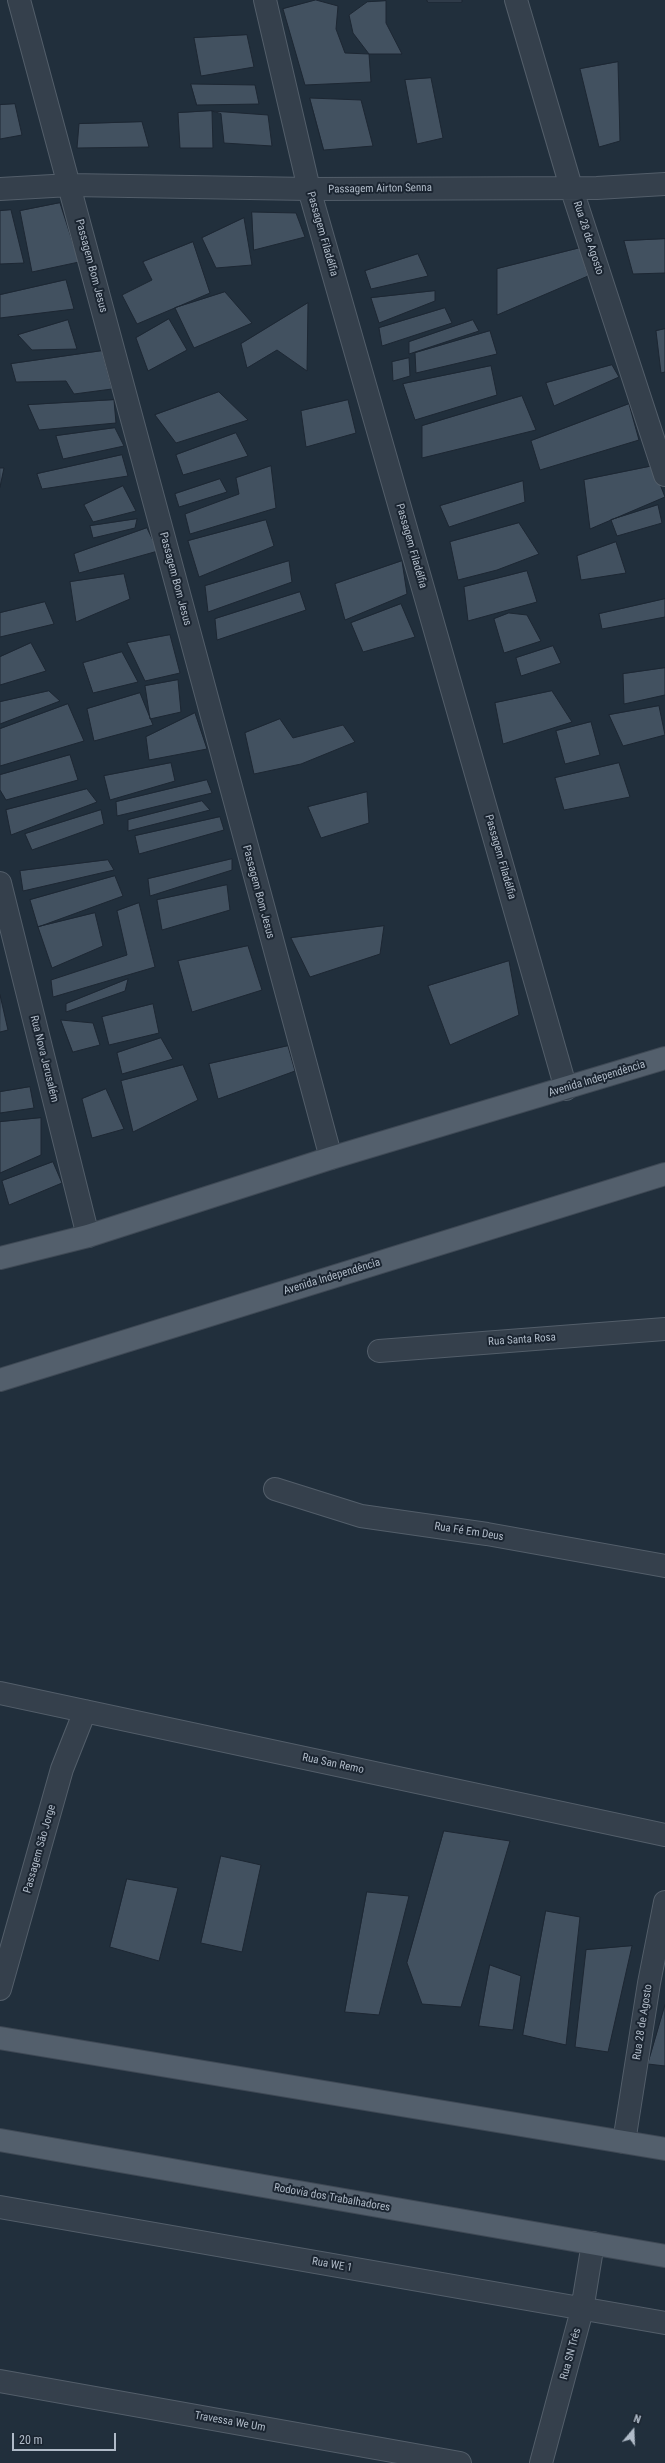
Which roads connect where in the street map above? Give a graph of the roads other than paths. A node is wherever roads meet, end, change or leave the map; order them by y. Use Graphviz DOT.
graph roads {
  1 [pos="19,0"];
  2 [pos="265,0"];
  3 [pos="516,0"];
  4 [pos="665,184"];
  5 [pos="70,185"];
  6 [pos="571,187"];
  7 [pos="0,189"];
  8 [pos="309,189"];
  9 [pos="664,469"];
  10 [pos="0,883"];
  11 [pos="665,1058"];
  12 [pos="566,1089"];
  13 [pos="331,1158"];
  14 [pos="665,1174"];
  15 [pos="88,1236"];
  16 [pos="0,1258"];
  17 [pos="665,1329"];
  18 [pos="379,1351"];
  19 [pos="0,1380"];
  20 [pos="275,1489"];
  21 [pos="665,1566"];
  22 [pos="0,1693"];
  23 [pos="85,1711"];
  24 [pos="665,1835"];
  25 [pos="665,1902"];
  26 [pos="0,1989"];
  27 [pos="0,2038"];
  28 [pos="0,2140"];
  29 [pos="624,2142"];
  30 [pos="665,2149"];
  31 [pos="0,2206"];
  32 [pos="592,2243"];
  33 [pos="665,2256"];
  34 [pos="582,2310"];
  35 [pos="665,2323"];
  36 [pos="0,2381"];
  37 [pos="460,2463"];
  38 [pos="541,2463"];
  1 -- 5 [label="street, Passagem Bom Jesus"];
  2 -- 8 [label="street, Passagem Filadélfia"];
  3 -- 6 [label="street, Rua 28 de Agosto"];
  4 -- 6 [label="street, Passagem Airton Senna"];
  5 -- 7 [label="street, Passagem Airton Senna"];
  5 -- 8 [label="street, Passagem Airton Senna"];
  5 -- 13 [label="street, Passagem Bom Jesus"];
  6 -- 8 [label="street, Passagem Airton Senna"];
  6 -- 9 [label="street, Rua 28 de Agosto"];
  8 -- 12 [label="street, Passagem Filadélfia"];
  10 -- 15 [label="street, Rua Nova Jerusalém"];
  11 -- 12 [label="main road, Avenida Independência"];
  12 -- 13 [label="main road, Avenida Independência"];
  13 -- 15 [label="main road, Avenida Independência"];
  14 -- 19 [label="main road, Avenida Independência"];
  15 -- 16 [label="main road, Avenida Independência"];
  17 -- 18 [label="street, Rua Santa Rosa"];
  20 -- 21 [label="street, Rua Fé Em Deus"];
  22 -- 23 [label="street, Rua San Remo"];
  23 -- 24 [label="street, Rua San Remo"];
  23 -- 26 [label="street, Passagem São Jorge"];
  25 -- 29 [label="street, Rua 28 de Agosto"];
  27 -- 29 [label="main road"];
  28 -- 32 [label="main road, Rodovia dos Trabalhadores"];
  29 -- 30 [label="main road"];
  31 -- 34 [label="street, Rua WE 1"];
  32 -- 33 [label="main road, Rodovia dos Trabalhadores"];
  32 -- 34 [label="street, Rua SN Três"];
  34 -- 35 [label="street, Rua WE 1"];
  34 -- 38 [label="street, Rua SN Três"];
  36 -- 37 [label="street, Travessa We Um"];
}
